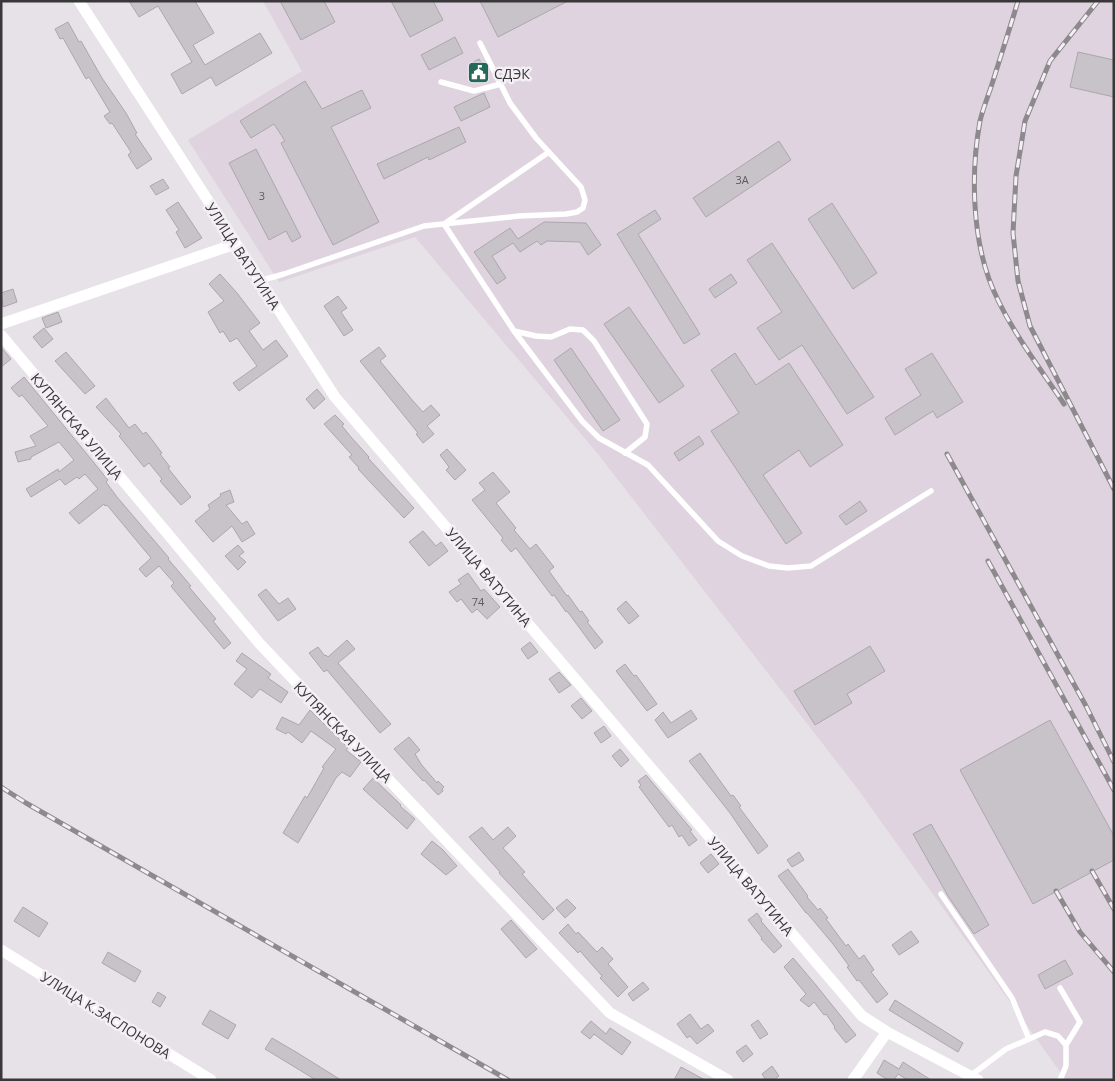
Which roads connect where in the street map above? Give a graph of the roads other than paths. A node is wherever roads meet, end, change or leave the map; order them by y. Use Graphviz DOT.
graph roads {
  1 [pos="78,1"];
  2 [pos="480,43"];
  3 [pos="440,82"];
  4 [pos="501,84"];
  5 [pos="549,152"];
  6 [pos="444,224"];
  7 [pos="235,244"];
  8 [pos="259,281"];
  9 [pos="1,324"];
  10 [pos="514,331"];
  11 [pos="1,335"];
  12 [pos="625,453"];
  13 [pos="931,492"];
  14 [pos="941,894"];
  15 [pos="1,950"];
  16 [pos="1060,988"];
  17 [pos="886,1032"];
  18 [pos="1030,1039"];
  19 [pos="1066,1045"];
  20 [pos="974,1078"];
  21 [pos="211,1080"];
  22 [pos="728,1080"];
  23 [pos="853,1080"];
  24 [pos="1060,1080"];
  1 -- 7 [label="street, УЛИЦА ВАТУТИНА"];
  2 -- 4 [label="lane"];
  3 -- 4 [label="lane"];
  4 -- 5 [label="lane"];
  5 -- 6 [label="lane"];
  5 -- 6 [label="lane"];
  6 -- 8 [label="lane"];
  6 -- 10 [label="lane"];
  7 -- 8 [label="street, УЛИЦА ВАТУТИНА"];
  7 -- 9 [label="street"];
  8 -- 17 [label="street, УЛИЦА ВАТУТИНА"];
  10 -- 12 [label="lane"];
  10 -- 12 [label="lane"];
  11 -- 22 [label="street, КУПЯНСКАЯ УЛИЦА"];
  12 -- 13 [label="lane"];
  14 -- 18 [label="lane"];
  15 -- 21 [label="street, УЛИЦА К.ЗАСЛОНОВА"];
  16 -- 19 [label="lane"];
  17 -- 20 [label="street, УЛИЦА ВАТУТИНА"];
  17 -- 23 [label="street"];
  18 -- 19 [label="lane"];
  18 -- 20 [label="lane"];
  19 -- 24 [label="lane"];
}
